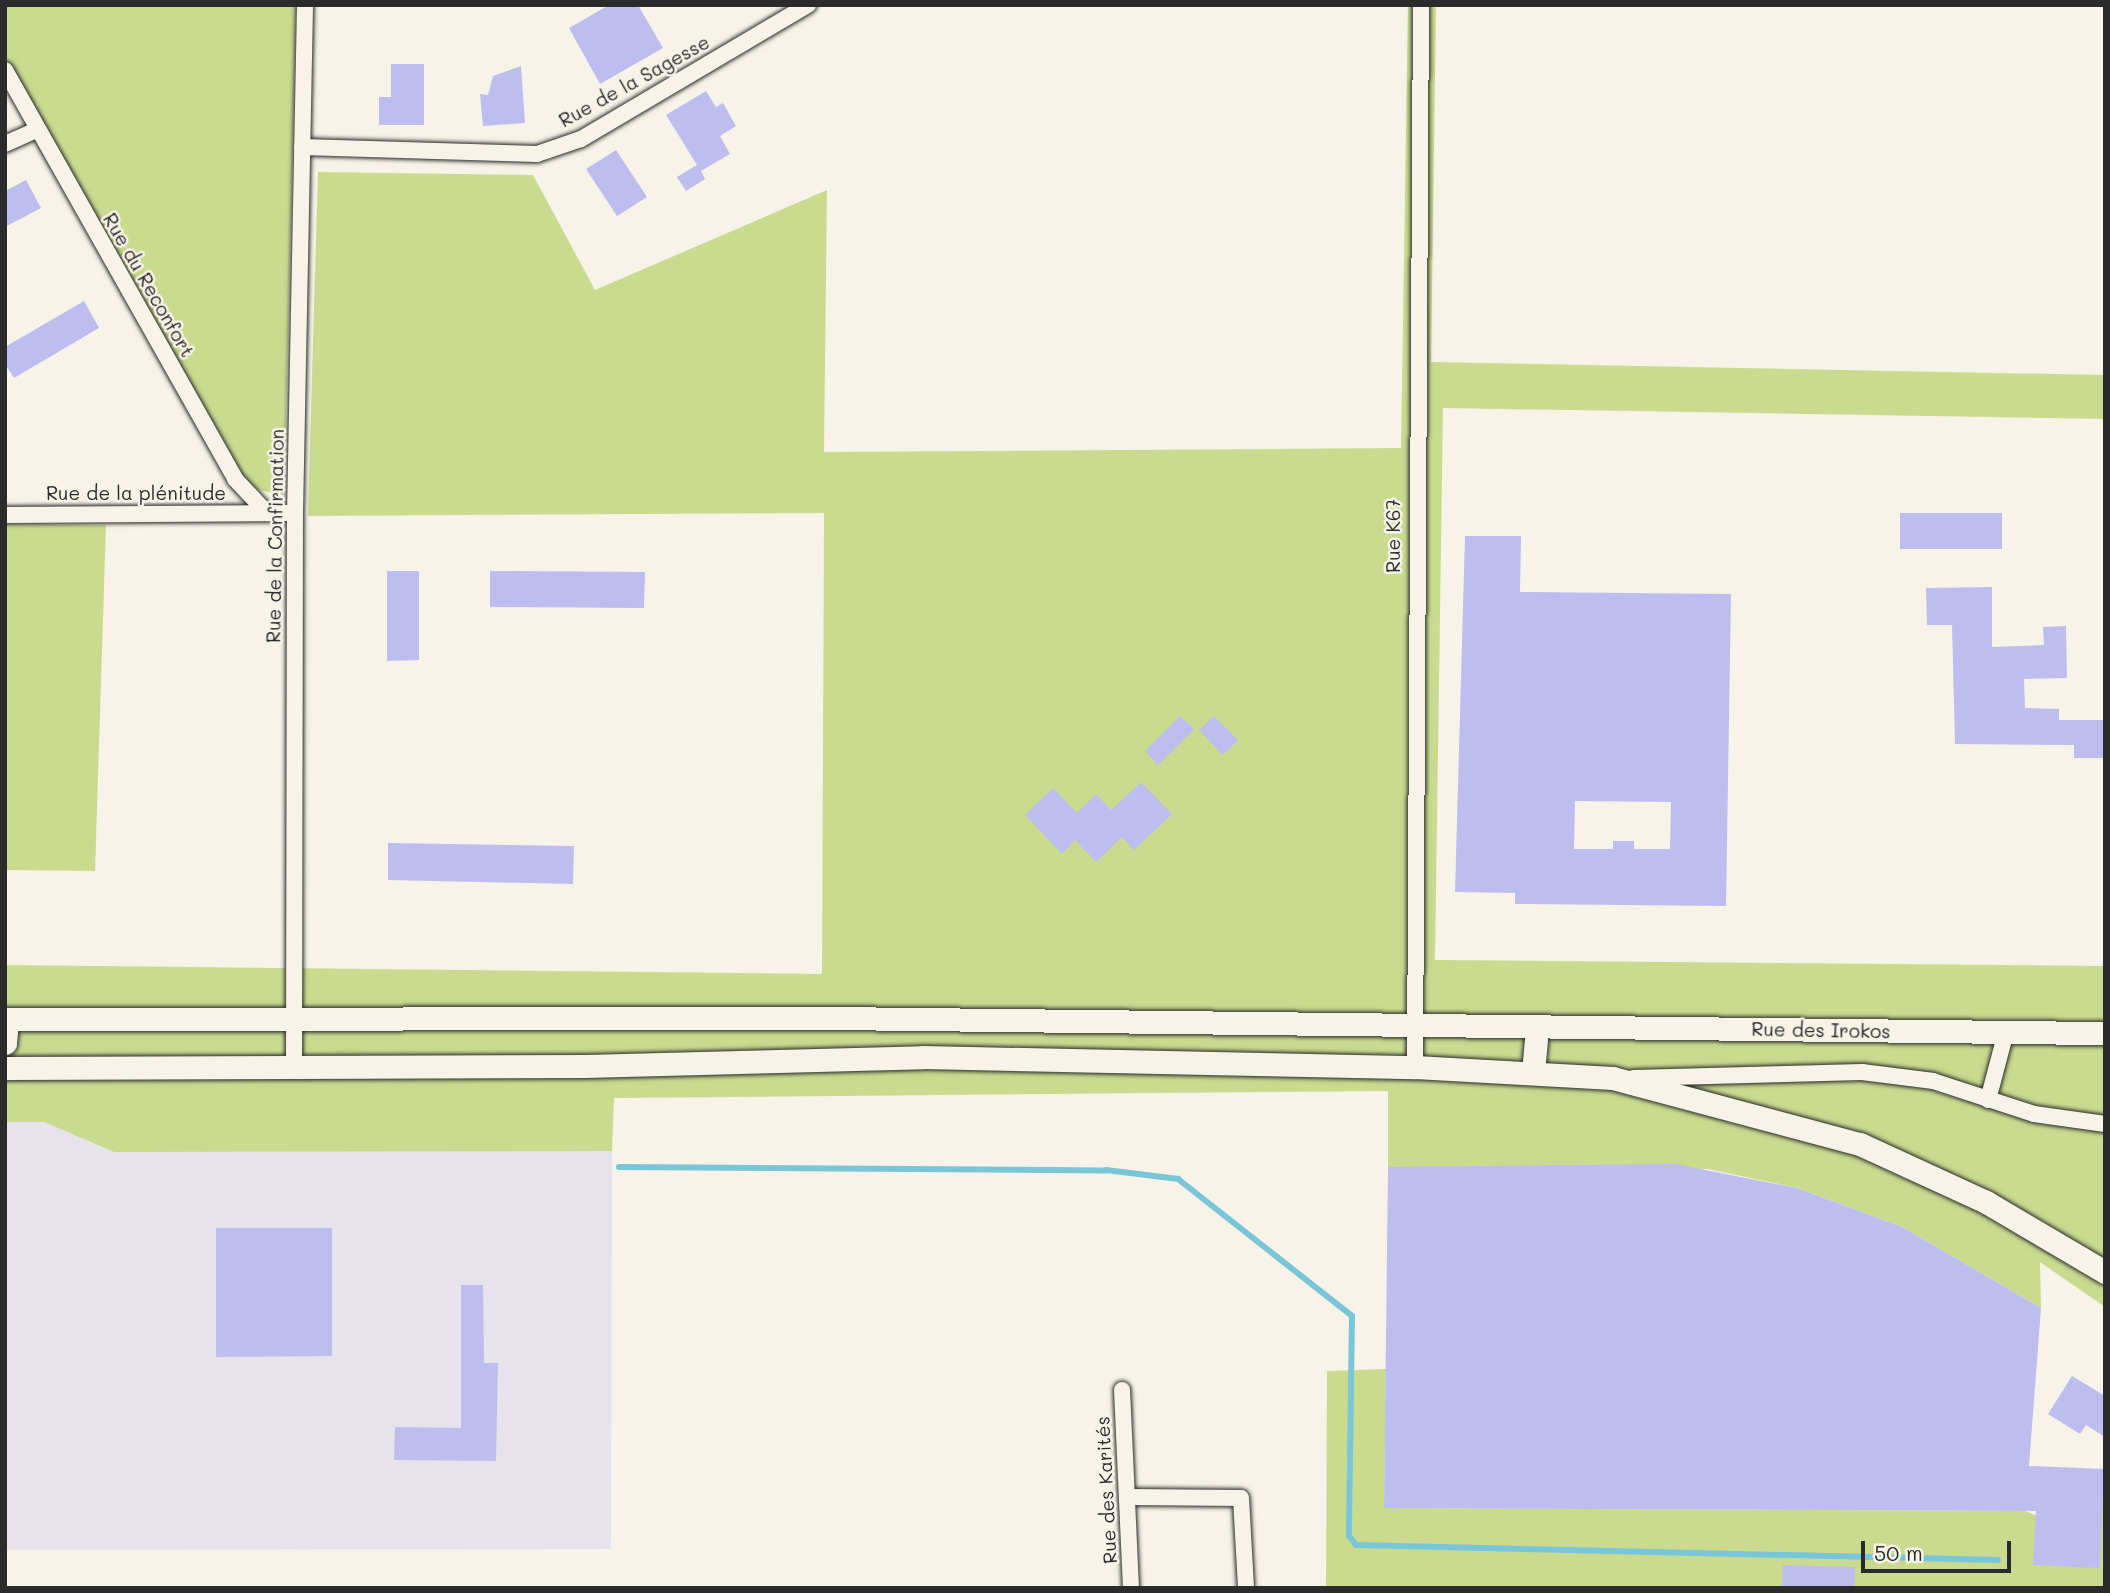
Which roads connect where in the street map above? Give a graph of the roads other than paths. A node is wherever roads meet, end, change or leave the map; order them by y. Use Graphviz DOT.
graph roads {
  1 [pos="305,5"];
  2 [pos="808,5"];
  3 [pos="1421,5"];
  4 [pos="5,70"];
  5 [pos="37,130"];
  6 [pos="5,144"];
  7 [pos="302,147"];
  8 [pos="267,513"];
  9 [pos="295,513"];
  10 [pos="5,515"];
  11 [pos="6,1019"];
  12 [pos="292,1022"];
  13 [pos="1414,1027"];
  14 [pos="1537,1029"];
  15 [pos="2006,1032"];
  16 [pos="2105,1033"];
  17 [pos="5,1043"];
  18 [pos="1415,1067"];
  19 [pos="5,1068"];
  20 [pos="294,1068"];
  21 [pos="1533,1072"];
  22 [pos="1613,1078"];
  23 [pos="1988,1100"];
  24 [pos="2105,1124"];
  25 [pos="2105,1272"];
  26 [pos="1122,1390"];
  27 [pos="1128,1497"];
  28 [pos="1131,1588"];
  29 [pos="1245,1588"];
  1 -- 7 [label="street, Rue de la Confirmation"];
  2 -- 7 [label="street, Rue de la Sagesse"];
  3 -- 13 [label="street, Rue K67"];
  4 -- 5 [label="street, Rue du Reconfort"];
  5 -- 6 [label="street"];
  5 -- 8 [label="street, Rue du Reconfort"];
  7 -- 9 [label="street, Rue de la Confirmation"];
  8 -- 9 [label="street, Rue de la plénitude"];
  8 -- 10 [label="street, Rue de la plénitude"];
  9 -- 12 [label="street, Rue de la Confirmation"];
  11 -- 12 [label="main road, Rue des Irokos"];
  11 -- 17 [label="main road"];
  12 -- 13 [label="main road, Rue des Irokos"];
  12 -- 20 [label="street, Rue de la Confirmation"];
  13 -- 14 [label="main road, Rue des Irokos"];
  13 -- 18 [label="street, Rue K67"];
  14 -- 15 [label="main road, Rue des Irokos"];
  14 -- 21 [label="main road"];
  15 -- 16 [label="main road, Rue des Irokos"];
  15 -- 23 [label="street"];
  18 -- 20 [label="main road"];
  18 -- 21 [label="main road"];
  19 -- 20 [label="main road"];
  21 -- 22 [label="main road"];
  22 -- 23 [label="street"];
  22 -- 25 [label="main road"];
  23 -- 24 [label="street"];
  26 -- 27 [label="street, Rue des Karités"];
  27 -- 28 [label="street, Rue des Karités"];
  27 -- 29 [label="street"];
}
